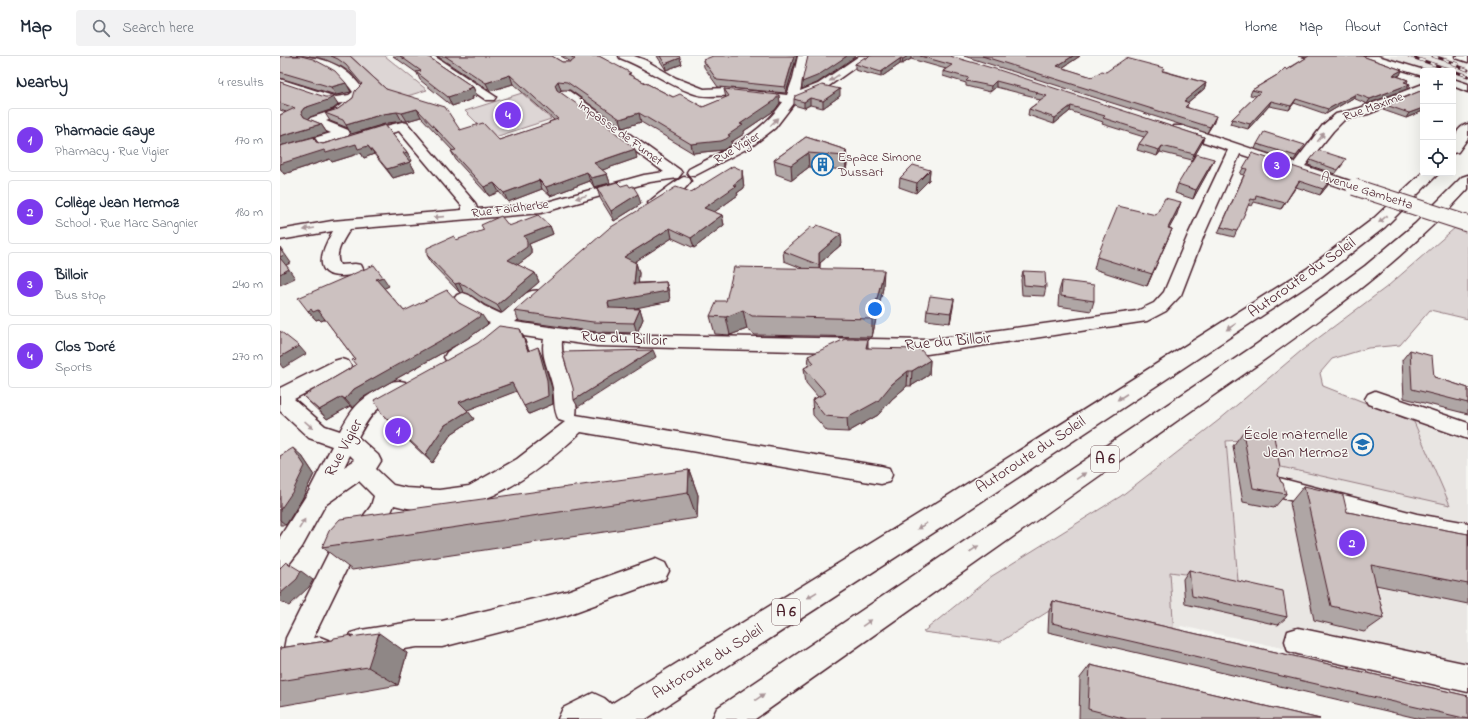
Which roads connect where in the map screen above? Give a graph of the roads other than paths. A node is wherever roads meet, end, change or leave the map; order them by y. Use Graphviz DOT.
graph roads {
  1 [pos="296,56"];
  2 [pos="450,56"];
  3 [pos="624,56"];
  4 [pos="803,56"];
  5 [pos="866,56"];
  6 [pos="1366,56"];
  7 [pos="1460,56"];
  8 [pos="431,58"];
  9 [pos="1468,58"];
  10 [pos="641,59"];
  11 [pos="1420,72"];
  12 [pos="280,82"];
  13 [pos="1456,83"];
  14 [pos="1468,88"];
  15 [pos="1420,89"];
  16 [pos="565,94"];
  17 [pos="490,97"];
  18 [pos="353,98"];
  19 [pos="791,99"];
  20 [pos="396,122"];
  21 [pos="1166,125"];
  22 [pos="1468,128"];
  23 [pos="342,133"];
  24 [pos="1456,145"];
  25 [pos="328,147"];
  26 [pos="1236,148"];
  27 [pos="280,152"];
  28 [pos="709,164"];
  29 [pos="730,167"];
  30 [pos="1297,168"];
  31 [pos="681,175"];
  32 [pos="1428,176"];
  33 [pos="1468,180"];
  34 [pos="643,211"];
  35 [pos="469,214"];
  36 [pos="1468,224"];
  37 [pos="344,225"];
  38 [pos="280,235"];
  39 [pos="355,269"];
  40 [pos="545,286"];
  41 [pos="463,299"];
  42 [pos="502,324"];
  43 [pos="555,334"];
  44 [pos="439,365"];
  45 [pos="342,366"];
  46 [pos="411,380"];
  47 [pos="280,398"];
  48 [pos="1375,399"];
  49 [pos="566,414"];
  50 [pos="1468,431"];
  51 [pos="345,442"];
  52 [pos="360,468"];
  53 [pos="881,475"];
  54 [pos="1279,488"];
  55 [pos="386,493"];
  56 [pos="317,498"];
  57 [pos="490,510"];
  58 [pos="420,520"];
  59 [pos="397,523"];
  60 [pos="370,525"];
  61 [pos="1468,534"];
  62 [pos="280,556"];
  63 [pos="656,571"];
  64 [pos="1298,641"];
  65 [pos="289,652"];
  66 [pos="1468,678"];
  67 [pos="574,719"];
  68 [pos="602,719"];
  69 [pos="618,719"];
  70 [pos="728,719"];
  1 -- 18 [label="street"];
  2 -- 8 [label="street"];
  3 -- 10 [label="street"];
  4 -- 19 [label="street"];
  5 -- 19 [label="street, one-way"];
  6 -- 11 [label="street"];
  7 -- 9 [label="street"];
  8 -- 17 [label="street"];
  10 -- 19 [label="street"];
  12 -- 18 [label="street"];
  13 -- 14 [label="street"];
  30 -- 15 [label="street, Rue Maxime, one-way"];
  16 -- 31 [label="street, Impasse de Fumet"];
  18 -- 23 [label="street"];
  28 -- 19 [label="street, Rue Vigier, one-way"];
  20 -- 23 [label="street"];
  20 -- 25 [label="street"];
  20 -- 35 [label="street"];
  21 -- 26 [label="street, Avenue Gambetta"];
  22 -- 24 [label="highway"];
  23 -- 27 [label="street"];
  26 -- 30 [label="street, Avenue Gambetta"];
  26 -- 43 [label="street, Rue du Billoir"];
  28 -- 29 [label="street"];
  28 -- 31 [label="street, Rue Vigier"];
  30 -- 36 [label="street, Avenue Gambetta, bridge"];
  31 -- 34 [label="street, Rue Vigier"];
  31 -- 35 [label="street, Rue Faidherbe, one-way"];
  32 -- 69 [label="highway, Autoroute du Soleil / A 6, one-way"];
  70 -- 33 [label="highway, A 6, one-way"];
  35 -- 37 [label="street, Rue Faidherbe, one-way"];
  37 -- 38 [label="street, Rue Faidherbe, one-way"];
  37 -- 39 [label="street"];
  40 -- 42 [label="street"];
  41 -- 42 [label="street, Rue du Billoir"];
  42 -- 43 [label="street, Rue du Billoir"];
  42 -- 44 [label="street"];
  43 -- 49 [label="street"];
  45 -- 47 [label="street"];
  46 -- 51 [label="street, Rue Vigier"];
  47 -- 51 [label="street, one-way"];
  48 -- 50 [label="street"];
  51 -- 52 [label="street"];
  51 -- 56 [label="street, Rue Vigier"];
  52 -- 55 [label="street"];
  52 -- 56 [label="street"];
  53 -- 55 [label="street"];
  54 -- 61 [label="street"];
  55 -- 60 [label="street"];
  62 -- 56 [label="street, Rue Vigier, one-way"];
  57 -- 58 [label="street"];
  59 -- 60 [label="street"];
  60 -- 65 [label="street"];
  63 -- 65 [label="street"];
  64 -- 66 [label="street"];
  67 -- 68 [label="highway"];
}
